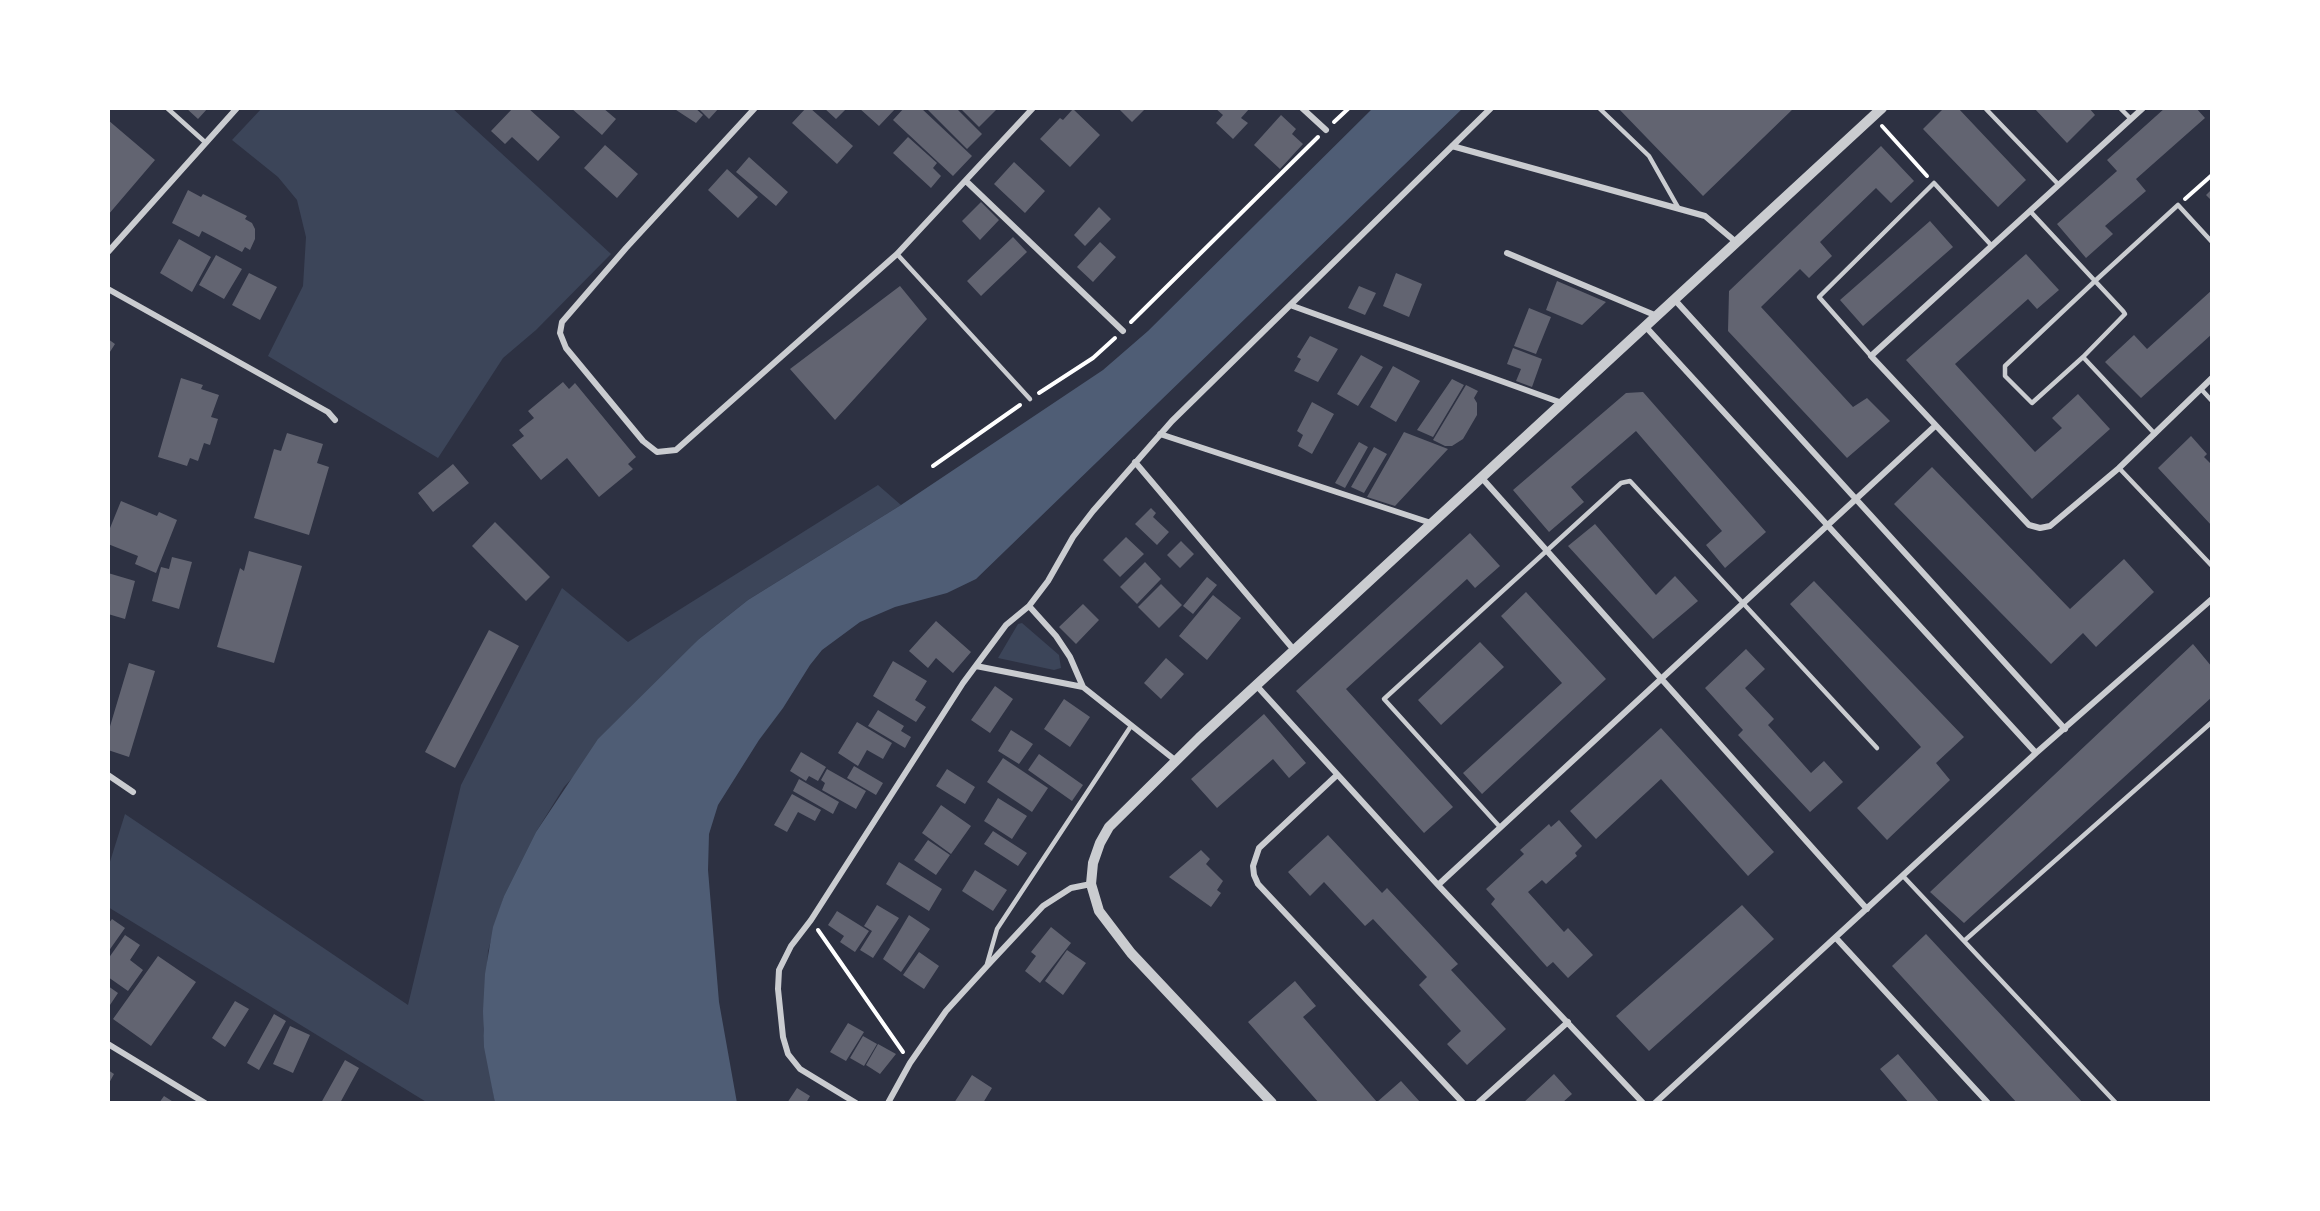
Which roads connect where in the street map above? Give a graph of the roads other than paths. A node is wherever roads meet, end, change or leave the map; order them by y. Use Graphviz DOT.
graph roads {
  1 [pos="167,108"];
  2 [pos="237,108"];
  3 [pos="755,108"];
  4 [pos="1033,108"];
  5 [pos="1302,108"];
  6 [pos="1491,108"];
  7 [pos="1599,108"];
  8 [pos="1882,108"];
  9 [pos="2120,108"];
  10 [pos="2143,108"];
  11 [pos="1986,109"];
  12 [pos="2131,119"];
  13 [pos="1326,130"];
  14 [pos="206,142"];
  15 [pos="1452,146"];
  16 [pos="966,181"];
  17 [pos="2059,185"];
  18 [pos="1680,209"];
  19 [pos="2030,211"];
  20 [pos="1736,242"];
  21 [pos="2212,242"];
  22 [pos="1992,246"];
  23 [pos="108,252"];
  24 [pos="1507,253"];
  25 [pos="897,254"];
  26 [pos="2095,281"];
  27 [pos="108,289"];
  28 [pos="1674,300"];
  29 [pos="1290,305"];
  30 [pos="1657,316"];
  31 [pos="1645,326"];
  32 [pos="1123,331"];
  33 [pos="1871,356"];
  34 [pos="2083,357"];
  35 [pos="2212,378"];
  36 [pos="2201,389"];
  37 [pos="1029,399"];
  38 [pos="2212,401"];
  39 [pos="1562,403"];
  40 [pos="335,420"];
  41 [pos="1935,426"];
  42 [pos="1160,434"];
  43 [pos="2155,434"];
  44 [pos="1135,462"];
  45 [pos="2119,468"];
  46 [pos="1482,477"];
  47 [pos="1856,499"];
  48 [pos="1431,524"];
  49 [pos="1827,525"];
  50 [pos="1548,550"];
  51 [pos="2212,566"];
  52 [pos="2212,599"];
  53 [pos="1743,603"];
  54 [pos="1029,606"];
  55 [pos="1294,650"];
  56 [pos="976,666"];
  57 [pos="1661,678"];
  58 [pos="1256,685"];
  59 [pos="1083,687"];
  60 [pos="2212,722"];
  61 [pos="1131,726"];
  62 [pos="2065,729"];
  63 [pos="1876,748"];
  64 [pos="2036,753"];
  65 [pos="1175,760"];
  66 [pos="108,775"];
  67 [pos="1337,775"];
  68 [pos="133,792"];
  69 [pos="1499,826"];
  70 [pos="1903,876"];
  71 [pos="1091,884"];
  72 [pos="1438,885"];
  73 [pos="1866,909"];
  74 [pos="1836,938"];
  75 [pos="1964,941"];
  76 [pos="987,966"];
  77 [pos="1568,1022"];
  78 [pos="108,1044"];
  79 [pos="205,1103"];
  80 [pos="856,1103"];
  81 [pos="888,1103"];
  82 [pos="1272,1103"];
  83 [pos="1463,1103"];
  84 [pos="1478,1103"];
  85 [pos="1643,1103"];
  86 [pos="1654,1103"];
  87 [pos="1988,1103"];
  88 [pos="2116,1103"];
  1 -- 14 [label="lane"];
  2 -- 14 [label="street"];
  3 -- 25 [label="street"];
  4 -- 16 [label="street"];
  5 -- 13 [label="street"];
  6 -- 15 [label="street"];
  7 -- 18 [label="lane"];
  8 -- 20 [label="street"];
  9 -- 12 [label="lane"];
  10 -- 12 [label="street"];
  11 -- 17 [label="lane"];
  12 -- 17 [label="street"];
  14 -- 23 [label="street"];
  15 -- 18 [label="street"];
  15 -- 29 [label="street"];
  16 -- 25 [label="street"];
  16 -- 32 [label="street"];
  17 -- 19 [label="street"];
  18 -- 20 [label="street"];
  19 -- 22 [label="street"];
  19 -- 26 [label="lane"];
  20 -- 28 [label="street"];
  21 -- 26 [label="lane"];
  22 -- 33 [label="street"];
  22 -- 33 [label="lane"];
  24 -- 30 [label="street"];
  25 -- 37 [label="lane"];
  26 -- 34 [label="lane"];
  26 -- 34 [label="lane"];
  27 -- 40 [label="street"];
  28 -- 30 [label="street"];
  28 -- 47 [label="street"];
  29 -- 39 [label="street"];
  29 -- 42 [label="street"];
  30 -- 31 [label="street"];
  31 -- 39 [label="street"];
  31 -- 49 [label="street"];
  33 -- 41 [label="street"];
  34 -- 43 [label="lane"];
  35 -- 36 [label="street"];
  36 -- 38 [label="lane"];
  36 -- 43 [label="street"];
  39 -- 46 [label="street"];
  41 -- 45 [label="street"];
  41 -- 47 [label="street"];
  42 -- 44 [label="street"];
  42 -- 48 [label="street"];
  43 -- 45 [label="street"];
  44 -- 54 [label="street"];
  44 -- 55 [label="street"];
  45 -- 51 [label="lane"];
  46 -- 48 [label="street"];
  46 -- 50 [label="street"];
  47 -- 49 [label="street"];
  47 -- 62 [label="street"];
  48 -- 55 [label="street"];
  49 -- 53 [label="street"];
  49 -- 64 [label="street"];
  50 -- 53 [label="lane"];
  50 -- 57 [label="street"];
  50 -- 69 [label="lane"];
  52 -- 62 [label="street"];
  53 -- 57 [label="street"];
  53 -- 63 [label="lane"];
  54 -- 56 [label="street"];
  54 -- 59 [label="street"];
  55 -- 58 [label="street"];
  56 -- 59 [label="street"];
  56 -- 80 [label="street"];
  57 -- 69 [label="street"];
  57 -- 73 [label="street"];
  58 -- 65 [label="street"];
  58 -- 67 [label="street"];
  59 -- 61 [label="street"];
  60 -- 75 [label="lane"];
  61 -- 65 [label="street"];
  61 -- 76 [label="lane"];
  62 -- 64 [label="street"];
  64 -- 70 [label="street"];
  65 -- 71 [label="street"];
  66 -- 68 [label="street"];
  67 -- 72 [label="street"];
  67 -- 83 [label="street"];
  69 -- 72 [label="street"];
  70 -- 73 [label="street"];
  70 -- 75 [label="lane"];
  71 -- 76 [label="street"];
  71 -- 82 [label="street"];
  72 -- 77 [label="street"];
  73 -- 74 [label="street"];
  74 -- 86 [label="street"];
  74 -- 87 [label="street"];
  75 -- 88 [label="lane"];
  76 -- 81 [label="street"];
  77 -- 84 [label="street"];
  77 -- 85 [label="street"];
  78 -- 79 [label="street"];
}
